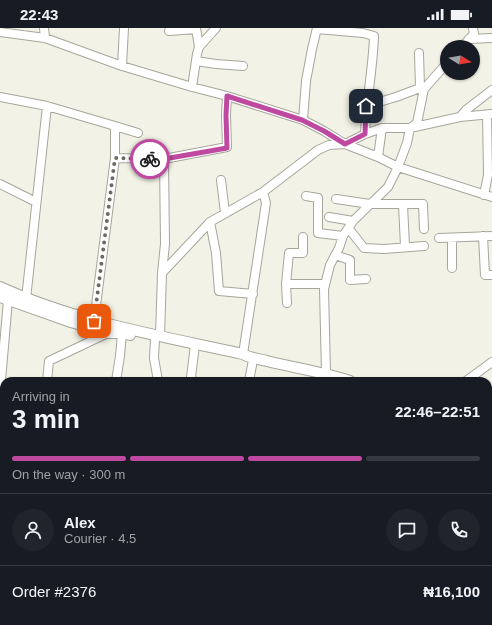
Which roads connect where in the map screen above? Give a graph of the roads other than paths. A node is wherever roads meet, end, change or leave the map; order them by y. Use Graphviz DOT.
graph roads {
  1 [pos="44,28"];
  2 [pos="124,28"];
  3 [pos="196,28"];
  4 [pos="216,28"];
  5 [pos="317,28"];
  6 [pos="473,28"];
  7 [pos="169,31"];
  8 [pos="0,32"];
  9 [pos="45,38"];
  10 [pos="492,38"];
  11 [pos="469,39"];
  12 [pos="199,47"];
  13 [pos="419,53"];
  14 [pos="196,61"];
  15 [pos="122,66"];
  16 [pos="243,66"];
  17 [pos="440,70"];
  18 [pos="192,87"];
  19 [pos="422,88"];
  20 [pos="492,90"];
  21 [pos="227,96"];
  22 [pos="0,97"];
  23 [pos="47,106"];
  24 [pos="366,106"];
  25 [pos="489,115"];
  26 [pos="460,117"];
  27 [pos="302,120"];
  28 [pos="115,126"];
  29 [pos="382,128"];
  30 [pos="410,128"];
  31 [pos="138,133"];
  32 [pos="365,134"];
  33 [pos="345,144"];
  34 [pos="378,157"];
  35 [pos="115,158"];
  36 [pos="164,159"];
  37 [pos="398,167"];
  38 [pos="221,180"];
  39 [pos="0,184"];
  40 [pos="263,192"];
  41 [pos="306,196"];
  42 [pos="488,196"];
  43 [pos="336,199"];
  44 [pos="36,202"];
  45 [pos="370,204"];
  46 [pos="403,205"];
  47 [pos="225,213"];
  48 [pos="329,217"];
  49 [pos="210,222"];
  50 [pos="351,225"];
  51 [pos="424,229"];
  52 [pos="343,236"];
  53 [pos="483,236"];
  54 [pos="492,236"];
  55 [pos="303,237"];
  56 [pos="439,238"];
  57 [pos="452,238"];
  58 [pos="405,246"];
  59 [pos="424,246"];
  60 [pos="336,256"];
  61 [pos="452,268"];
  62 [pos="162,272"];
  63 [pos="492,274"];
  64 [pos="366,279"];
  65 [pos="286,284"];
  66 [pos="325,284"];
  67 [pos="0,287"];
  68 [pos="252,294"];
  69 [pos="4,299"];
  70 [pos="26,299"];
  71 [pos="287,303"];
  72 [pos="94,321"];
  73 [pos="108,333"];
  74 [pos="122,333"];
  75 [pos="157,338"];
  76 [pos="195,345"];
  77 [pos="243,354"];
  78 [pos="252,360"];
  79 [pos="492,362"];
  80 [pos="1,377"];
  81 [pos="47,377"];
  82 [pos="116,377"];
  83 [pos="157,377"];
  84 [pos="191,377"];
  85 [pos="250,377"];
  86 [pos="318,377"];
  87 [pos="320,377"];
  88 [pos="326,377"];
  89 [pos="471,377"];
  1 -- 9 [label="street"];
  2 -- 15 [label="street"];
  3 -- 7 [label="street"];
  3 -- 12 [label="street"];
  4 -- 12 [label="street"];
  5 -- 24 [label="street"];
  5 -- 27 [label="street"];
  6 -- 11 [label="street"];
  8 -- 9 [label="street"];
  9 -- 15 [label="street"];
  10 -- 11 [label="street"];
  12 -- 14 [label="street"];
  13 -- 19 [label="street"];
  14 -- 16 [label="street"];
  14 -- 18 [label="street"];
  15 -- 18 [label="street"];
  17 -- 19 [label="street"];
  18 -- 21 [label="street"];
  19 -- 24 [label="street"];
  19 -- 30 [label="street"];
  20 -- 26 [label="street"];
  21 -- 27 [label="street"];
  21 -- 36 [label="street"];
  22 -- 23 [label="street"];
  23 -- 28 [label="street"];
  23 -- 44 [label="street"];
  24 -- 32 [label="street"];
  25 -- 26 [label="street"];
  25 -- 42 [label="street"];
  26 -- 30 [label="street"];
  27 -- 33 [label="street"];
  28 -- 31 [label="street"];
  28 -- 35 [label="street"];
  29 -- 30 [label="street"];
  29 -- 32 [label="street"];
  29 -- 34 [label="street"];
  30 -- 37 [label="street"];
  32 -- 33 [label="street"];
  33 -- 34 [label="street"];
  33 -- 40 [label="street"];
  34 -- 37 [label="street"];
  35 -- 36 [label="street"];
  35 -- 72 [label="street"];
  36 -- 62 [label="street"];
  37 -- 42 [label="street"];
  37 -- 45 [label="street"];
  38 -- 47 [label="street"];
  39 -- 44 [label="street"];
  40 -- 47 [label="street"];
  40 -- 68 [label="street"];
  41 -- 52 [label="street"];
  43 -- 45 [label="street"];
  44 -- 70 [label="street"];
  45 -- 46 [label="street"];
  45 -- 50 [label="street"];
  46 -- 51 [label="street"];
  46 -- 58 [label="street"];
  47 -- 49 [label="street"];
  48 -- 50 [label="street"];
  49 -- 62 [label="street"];
  49 -- 68 [label="street"];
  50 -- 52 [label="street"];
  50 -- 58 [label="street"];
  52 -- 60 [label="street"];
  53 -- 54 [label="street"];
  53 -- 57 [label="street"];
  53 -- 63 [label="street"];
  55 -- 65 [label="street"];
  56 -- 57 [label="street"];
  57 -- 61 [label="street"];
  58 -- 59 [label="street"];
  60 -- 64 [label="street"];
  60 -- 66 [label="street"];
  62 -- 75 [label="street"];
  65 -- 66 [label="street"];
  65 -- 71 [label="street"];
  66 -- 88 [label="street"];
  67 -- 70 [label="main road"];
  68 -- 77 [label="street"];
  69 -- 73 [label="main road"];
  69 -- 80 [label="street"];
  70 -- 72 [label="main road"];
  72 -- 75 [label="main road"];
  73 -- 74 [label="main road"];
  73 -- 81 [label="street"];
  74 -- 75 [label="main road"];
  74 -- 82 [label="street"];
  75 -- 76 [label="main road"];
  75 -- 77 [label="main road"];
  75 -- 83 [label="street"];
  76 -- 78 [label="main road"];
  76 -- 84 [label="street"];
  77 -- 87 [label="main road"];
  78 -- 85 [label="street"];
  78 -- 86 [label="main road"];
  79 -- 89 [label="street"];
}
